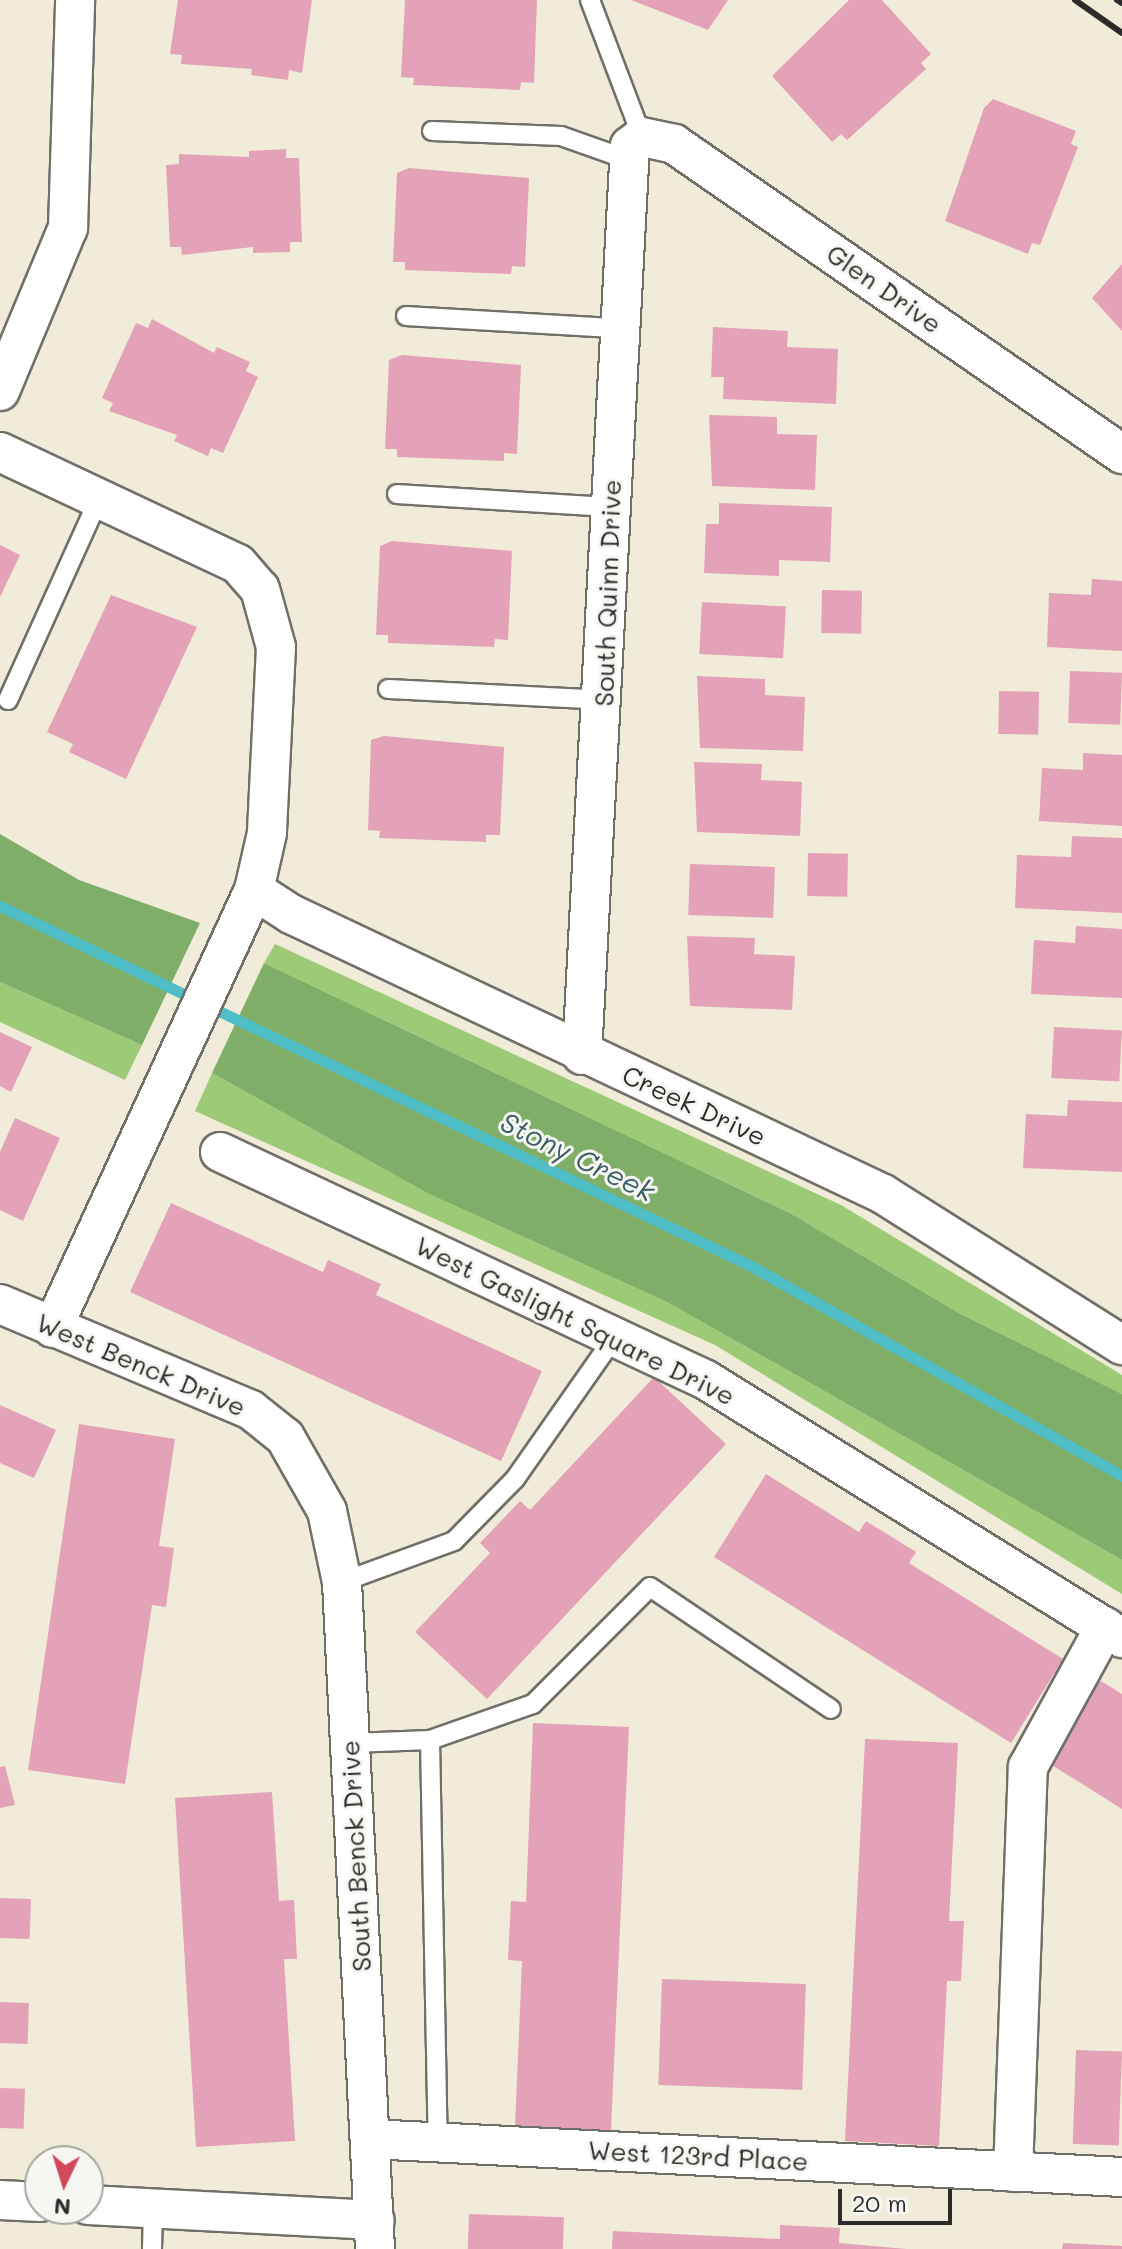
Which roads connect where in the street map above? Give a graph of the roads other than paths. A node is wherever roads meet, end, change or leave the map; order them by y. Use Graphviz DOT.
graph roads {
  1 [pos="75,0"];
  2 [pos="590,0"];
  3 [pos="432,131"];
  4 [pos="634,148"];
  5 [pos="406,316"];
  6 [pos="617,328"];
  7 [pos="0,391"];
  8 [pos="0,452"];
  9 [pos="1122,454"];
  10 [pos="397,494"];
  11 [pos="100,496"];
  12 [pos="612,507"];
  13 [pos="388,689"];
  14 [pos="8,700"];
  15 [pos="603,700"];
  16 [pos="254,890"];
  17 [pos="582,1055"];
  18 [pos="220,1152"];
  19 [pos="0,1304"];
  20 [pos="53,1328"];
  21 [pos="615,1336"];
  22 [pos="1122,1345"];
  23 [pos="308,1469"];
  24 [pos="342,1582"];
  25 [pos="1113,1633"];
  26 [pos="831,1709"];
  27 [pos="430,1740"];
  28 [pos="351,1743"];
  29 [pos="370,2139"];
  30 [pos="438,2142"];
  31 [pos="1013,2172"];
  32 [pos="1122,2177"];
  33 [pos="0,2200"];
  34 [pos="24,2201"];
  35 [pos="104,2206"];
  36 [pos="153,2208"];
  37 [pos="375,2234"];
  38 [pos="152,2249"];
  1 -- 7 [label="street"];
  2 -- 4 [label="lane"];
  3 -- 4 [label="lane"];
  4 -- 6 [label="street, South Quinn Drive"];
  4 -- 9 [label="street, Glen Drive"];
  5 -- 6 [label="lane"];
  6 -- 12 [label="street, South Quinn Drive"];
  8 -- 11 [label="street"];
  10 -- 12 [label="lane"];
  11 -- 14 [label="lane"];
  11 -- 16 [label="street"];
  12 -- 15 [label="street, South Quinn Drive"];
  13 -- 15 [label="lane"];
  15 -- 17 [label="street, South Quinn Drive"];
  16 -- 17 [label="street, Creek Drive"];
  16 -- 20 [label="street"];
  17 -- 22 [label="street, Creek Drive"];
  18 -- 21 [label="street, West Gaslight Square Drive"];
  19 -- 20 [label="street, West Benck Drive"];
  20 -- 23 [label="street, West Benck Drive"];
  21 -- 24 [label="lane"];
  21 -- 25 [label="street, West Gaslight Square Drive"];
  23 -- 24 [label="street, South Benck Drive"];
  24 -- 28 [label="street, South Benck Drive"];
  25 -- 31 [label="street"];
  26 -- 27 [label="lane"];
  27 -- 28 [label="lane"];
  27 -- 30 [label="lane"];
  28 -- 29 [label="street, South Benck Drive"];
  29 -- 30 [label="street, West 123rd Place"];
  29 -- 37 [label="street, South Benck Drive"];
  30 -- 31 [label="street, West 123rd Place"];
  31 -- 32 [label="street, West 123rd Place"];
  33 -- 34 [label="street"];
  35 -- 36 [label="street"];
  36 -- 37 [label="street"];
  36 -- 38 [label="lane"];
}
